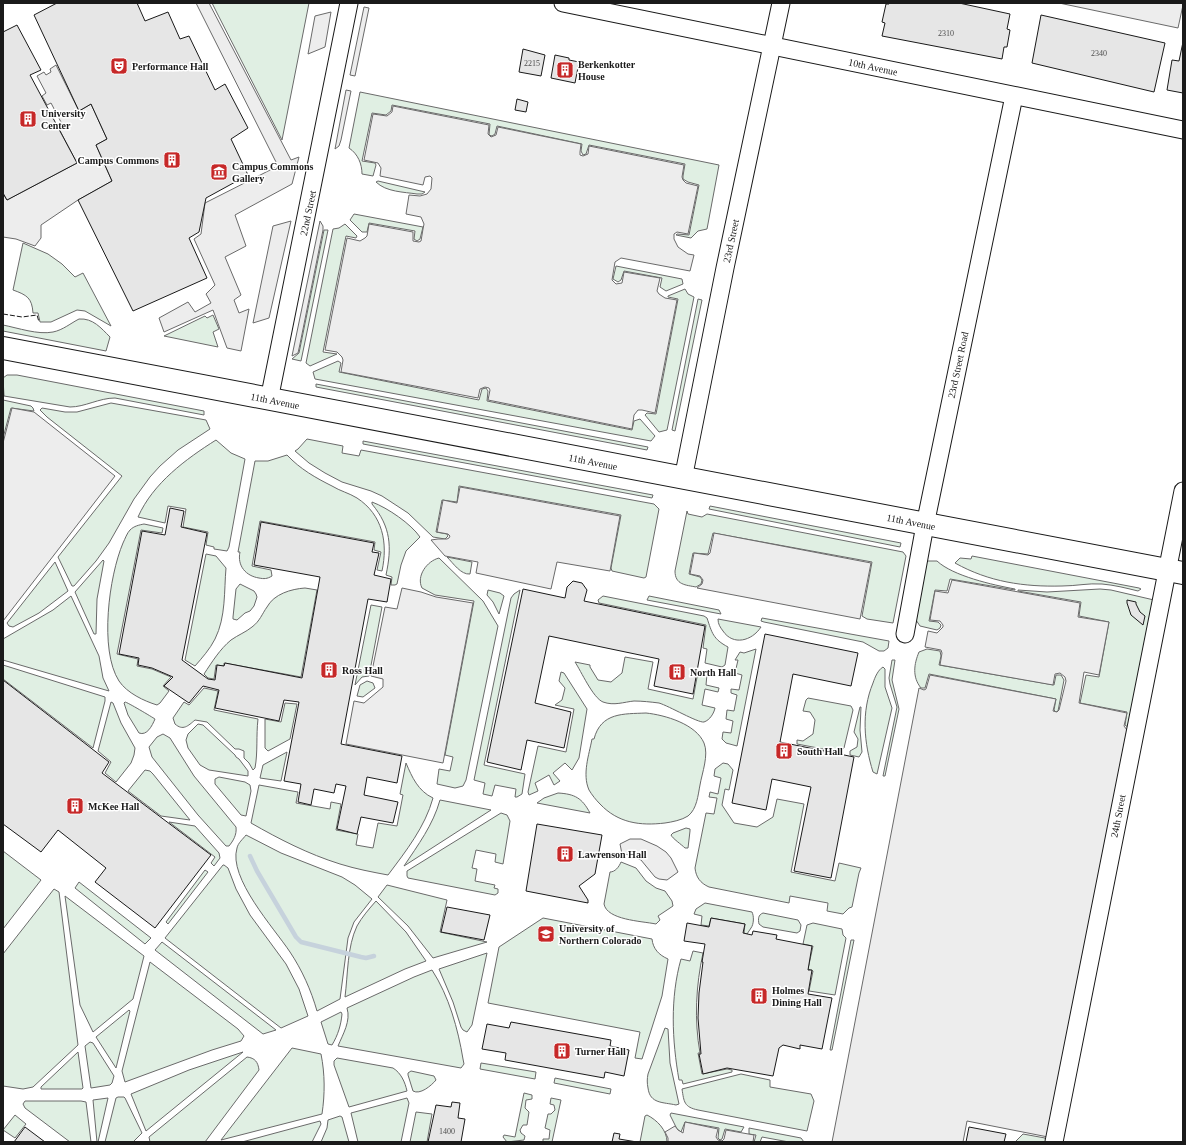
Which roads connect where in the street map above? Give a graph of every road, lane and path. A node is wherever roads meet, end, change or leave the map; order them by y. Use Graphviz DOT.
graph roads {
  1 [pos="349,3"];
  2 [pos="563,3"];
  3 [pos="781,3"];
  4 [pos="773,46"];
  5 [pos="1014,96"];
  6 [pos="1183,130"];
  7 [pos="3,348"];
  8 [pos="269,400"];
  9 [pos="683,479"];
  10 [pos="1183,491"];
  11 [pos="925,525"];
  12 [pos="1175,572"];
  13 [pos="905,634"];
  14 [pos="1054,1142"];
  1 -- 8 [label="street, 22nd Street"];
  2 -- 4 [label="street, 10th Avenue"];
  3 -- 4 [label="street, 23rd Street"];
  4 -- 5 [label="street, 10th Avenue"];
  4 -- 9 [label="street, 23rd Street"];
  5 -- 6 [label="street, 10th Avenue"];
  5 -- 11 [label="street, 23rd Street Road"];
  7 -- 8 [label="main road, 11th Avenue"];
  8 -- 9 [label="main road, 11th Avenue"];
  9 -- 11 [label="main road, 11th Avenue"];
  10 -- 12 [label="street, 24th Street"];
  11 -- 12 [label="main road, 11th Avenue"];
  11 -- 13 [label="street, 23rd Street Road"];
  12 -- 14 [label="street, 24th Street"];
}
